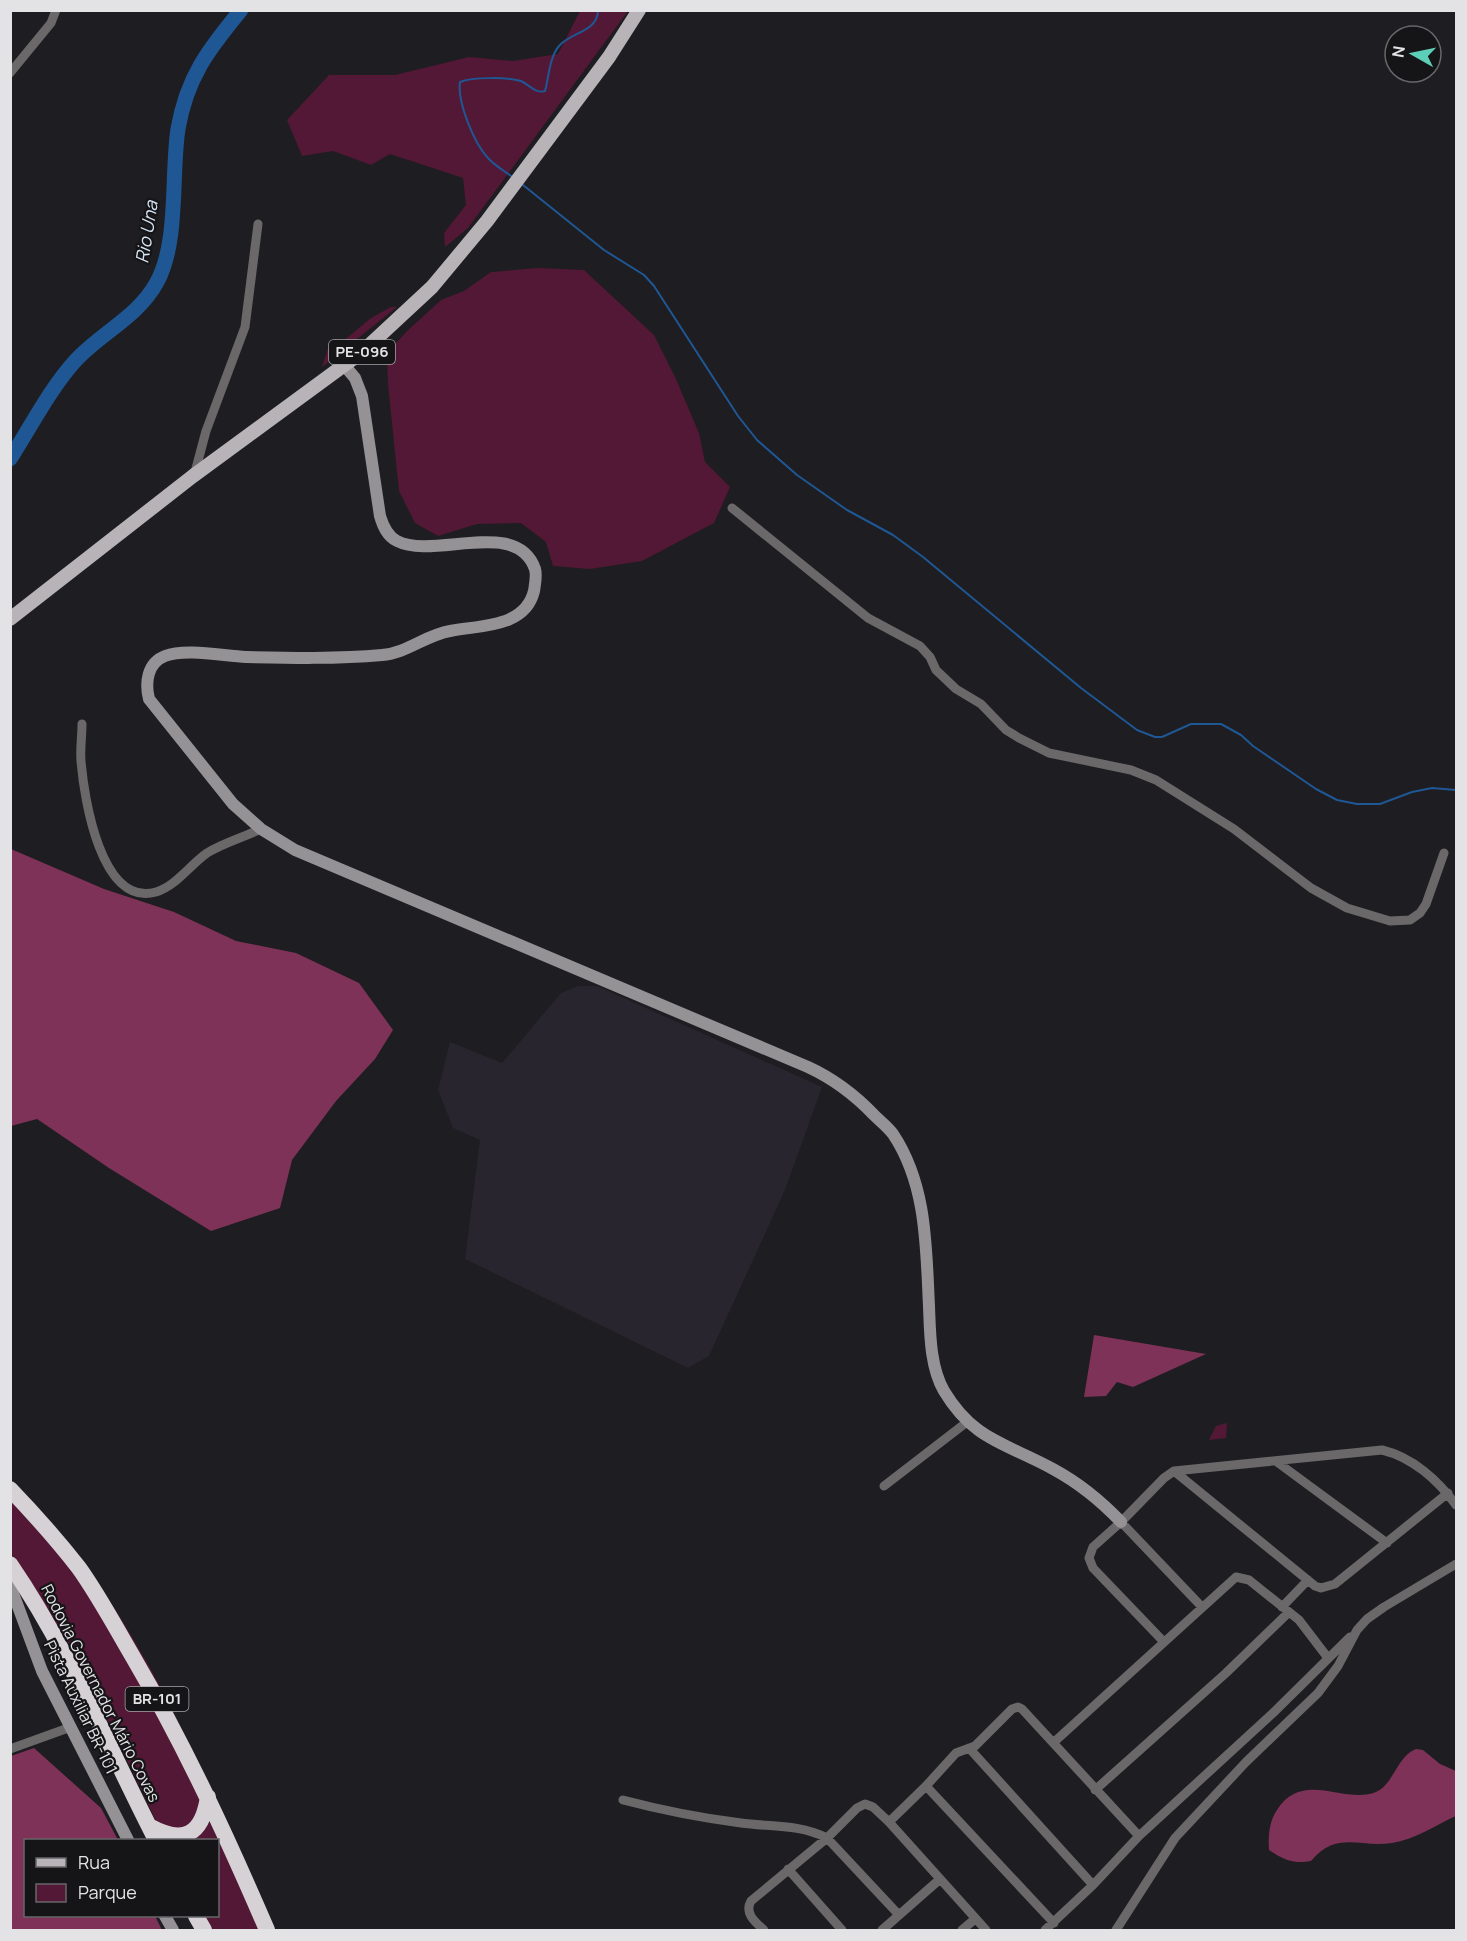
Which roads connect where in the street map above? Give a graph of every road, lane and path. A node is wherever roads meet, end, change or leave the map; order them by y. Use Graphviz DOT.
graph roads {
  1 [pos="56,10"];
  2 [pos="639,10"];
  3 [pos="10,54"];
  4 [pos="19,61"];
  5 [pos="10,72"];
  6 [pos="258,224"];
  7 [pos="344,365"];
  8 [pos="193,476"];
  9 [pos="732,508"];
  10 [pos="10,619"];
  11 [pos="82,724"];
  12 [pos="261,829"];
  13 [pos="1444,853"];
  14 [pos="968,1422"];
  15 [pos="1277,1462"];
  16 [pos="1174,1472"];
  17 [pos="884,1486"];
  18 [pos="10,1489"];
  19 [pos="1448,1493"];
  20 [pos="1456,1505"];
  21 [pos="1121,1522"];
  22 [pos="1387,1543"];
  23 [pos="10,1564"];
  24 [pos="1456,1564"];
  25 [pos="1308,1580"];
  26 [pos="10,1585"];
  27 [pos="1202,1607"];
  28 [pos="1285,1610"];
  29 [pos="1357,1630"];
  30 [pos="1163,1641"];
  31 [pos="1328,1658"];
  32 [pos="70,1727"];
  33 [pos="1053,1743"];
  34 [pos="969,1748"];
  35 [pos="10,1749"];
  36 [pos="926,1786"];
  37 [pos="1095,1790"];
  38 [pos="208,1797"];
  39 [pos="623,1800"];
  40 [pos="889,1822"];
  41 [pos="153,1833"];
  42 [pos="1139,1836"];
  43 [pos="827,1838"];
  44 [pos="127,1839"];
  45 [pos="226,1851"];
  46 [pos="788,1869"];
  47 [pos="939,1880"];
  48 [pos="1093,1885"];
  49 [pos="898,1915"];
  50 [pos="975,1919"];
  51 [pos="1054,1923"];
  52 [pos="267,1930"];
  53 [pos="764,1930"];
  54 [pos="842,1930"];
  55 [pos="882,1930"];
  56 [pos="962,1930"];
  57 [pos="986,1930"];
  58 [pos="1045,1930"];
  59 [pos="1116,1930"];
  1 -- 4 [label="street"];
  2 -- 7 [label="main road, PE-096"];
  3 -- 4 [label="street"];
  4 -- 5 [label="street"];
  6 -- 8 [label="street"];
  7 -- 8 [label="main road, PE-096"];
  7 -- 12 [label="street"];
  8 -- 10 [label="main road, PE-096"];
  9 -- 13 [label="street"];
  11 -- 12 [label="street"];
  12 -- 14 [label="street"];
  14 -- 17 [label="street"];
  14 -- 21 [label="street"];
  15 -- 16 [label="street"];
  15 -- 19 [label="street"];
  15 -- 22 [label="street"];
  16 -- 21 [label="street"];
  16 -- 25 [label="street"];
  18 -- 38 [label="highway, BR-101"];
  19 -- 20 [label="street"];
  19 -- 22 [label="street"];
  21 -- 27 [label="street"];
  21 -- 30 [label="street"];
  22 -- 25 [label="street"];
  23 -- 41 [label="highway, Rodovia Governador Mário Covas"];
  24 -- 29 [label="street"];
  25 -- 28 [label="street"];
  26 -- 32 [label="street, Pista Auxiliar BR-101"];
  27 -- 28 [label="street"];
  27 -- 30 [label="street"];
  28 -- 31 [label="street"];
  28 -- 37 [label="street"];
  29 -- 31 [label="street"];
  29 -- 59 [label="street"];
  30 -- 33 [label="street"];
  31 -- 42 [label="street"];
  32 -- 35 [label="street"];
  32 -- 44 [label="street, Pista Auxiliar BR-101"];
  33 -- 34 [label="street"];
  33 -- 37 [label="street"];
  34 -- 36 [label="street"];
  34 -- 48 [label="street"];
  36 -- 40 [label="street"];
  36 -- 51 [label="street"];
  37 -- 42 [label="street"];
  38 -- 41 [label="highway"];
  38 -- 45 [label="highway, BR-101"];
  39 -- 43 [label="street"];
  40 -- 43 [label="street"];
  40 -- 47 [label="street"];
  42 -- 48 [label="street"];
  43 -- 46 [label="street"];
  43 -- 49 [label="street"];
  45 -- 52 [label="highway, BR-101"];
  46 -- 53 [label="street"];
  46 -- 54 [label="street"];
  47 -- 49 [label="street"];
  47 -- 50 [label="street"];
  48 -- 51 [label="street"];
  49 -- 55 [label="street"];
  50 -- 56 [label="street"];
  50 -- 57 [label="street"];
  51 -- 58 [label="street"];
}
